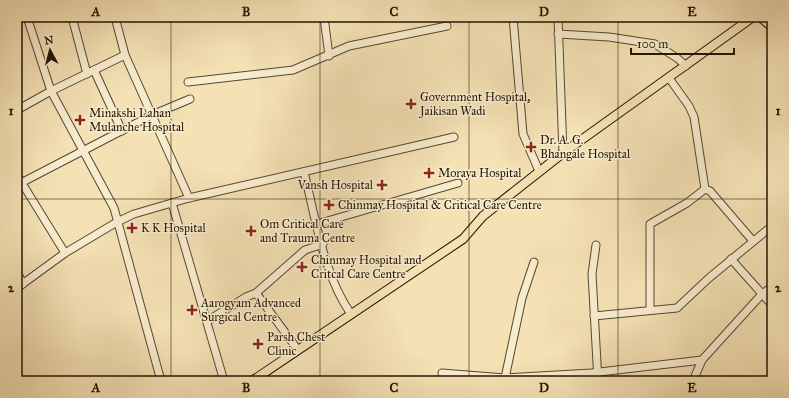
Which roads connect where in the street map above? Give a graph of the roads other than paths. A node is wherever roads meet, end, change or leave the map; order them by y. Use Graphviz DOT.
graph roads {
  1 [pos="27,17"];
  2 [pos="72,17"];
  3 [pos="115,17"];
  4 [pos="324,17"];
  5 [pos="513,17"];
  6 [pos="558,17"];
  7 [pos="754,17"];
  8 [pos="760,17"];
  9 [pos="447,26"];
  10 [pos="772,27"];
  11 [pos="558,34"];
  12 [pos="125,55"];
  13 [pos="329,56"];
  14 [pos="686,66"];
  15 [pos="91,72"];
  16 [pos="669,78"];
  17 [pos="188,82"];
  18 [pos="51,91"];
  19 [pos="190,99"];
  20 [pos="17,110"];
  21 [pos="152,115"];
  22 [pos="122,131"];
  23 [pos="454,137"];
  24 [pos="82,150"];
  25 [pos="563,153"];
  26 [pos="539,171"];
  27 [pos="304,172"];
  28 [pos="17,175"];
  29 [pos="458,183"];
  30 [pos="19,184"];
  31 [pos="705,189"];
  32 [pos="189,198"];
  33 [pos="172,204"];
  34 [pos="117,222"];
  35 [pos="317,224"];
  36 [pos="772,226"];
  37 [pos="753,241"];
  38 [pos="323,244"];
  39 [pos="596,245"];
  40 [pos="65,253"];
  41 [pos="731,259"];
  42 [pos="534,262"];
  43 [pos="17,272"];
  44 [pos="20,286"];
  45 [pos="772,287"];
  46 [pos="256,293"];
  47 [pos="762,294"];
  48 [pos="772,305"];
  49 [pos="650,310"];
  50 [pos="351,314"];
  51 [pos="594,316"];
  52 [pos="207,321"];
  53 [pos="298,350"];
  54 [pos="702,360"];
  55 [pos="598,372"];
  56 [pos="442,373"];
  57 [pos="505,378"];
  58 [pos="162,381"];
  59 [pos="224,381"];
  60 [pos="252,381"];
  61 [pos="598,381"];
  62 [pos="693,381"];
  1 -- 18 [label="street"];
  2 -- 15 [label="street"];
  3 -- 12 [label="street"];
  4 -- 13 [label="street"];
  5 -- 26 [label="street"];
  6 -- 11 [label="street"];
  7 -- 14 [label="main road"];
  8 -- 10 [label="main road"];
  9 -- 13 [label="street"];
  11 -- 14 [label="street"];
  11 -- 25 [label="street"];
  12 -- 15 [label="street"];
  12 -- 21 [label="street"];
  13 -- 17 [label="street"];
  14 -- 16 [label="main road"];
  15 -- 18 [label="street"];
  15 -- 22 [label="street"];
  16 -- 25 [label="main road"];
  16 -- 31 [label="street"];
  18 -- 20 [label="street"];
  18 -- 24 [label="street"];
  19 -- 21 [label="street"];
  21 -- 22 [label="street"];
  21 -- 32 [label="street"];
  22 -- 24 [label="street"];
  23 -- 27 [label="street"];
  24 -- 30 [label="street"];
  24 -- 34 [label="street"];
  25 -- 26 [label="main road"];
  26 -- 50 [label="main road"];
  27 -- 32 [label="street"];
  27 -- 35 [label="street"];
  28 -- 30 [label="street"];
  29 -- 35 [label="street"];
  30 -- 40 [label="street"];
  31 -- 37 [label="street"];
  31 -- 49 [label="street"];
  32 -- 33 [label="street"];
  33 -- 34 [label="street"];
  33 -- 52 [label="street"];
  34 -- 40 [label="street"];
  34 -- 58 [label="street"];
  35 -- 38 [label="street"];
  36 -- 37 [label="street"];
  37 -- 41 [label="street"];
  38 -- 46 [label="street"];
  38 -- 50 [label="street"];
  39 -- 51 [label="street"];
  40 -- 44 [label="street"];
  41 -- 47 [label="street"];
  41 -- 49 [label="street"];
  42 -- 57 [label="street"];
  43 -- 44 [label="street"];
  45 -- 47 [label="street"];
  46 -- 52 [label="street"];
  46 -- 53 [label="street"];
  47 -- 48 [label="street"];
  47 -- 54 [label="street"];
  49 -- 51 [label="street"];
  50 -- 53 [label="main road"];
  51 -- 55 [label="street"];
  52 -- 59 [label="street"];
  53 -- 60 [label="main road"];
  54 -- 55 [label="street"];
  54 -- 62 [label="street"];
  55 -- 57 [label="street"];
  55 -- 61 [label="street"];
  56 -- 57 [label="street"];
}
